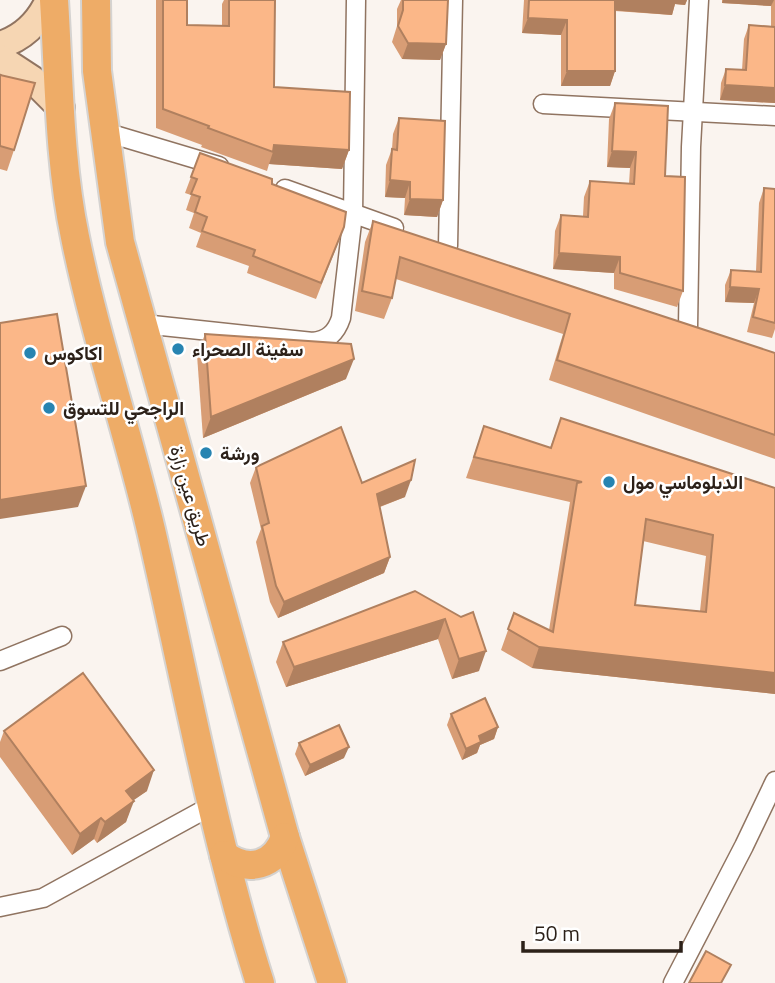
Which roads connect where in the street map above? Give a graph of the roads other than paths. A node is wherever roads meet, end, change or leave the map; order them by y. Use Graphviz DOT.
graph roads {
  1 [pos="51,0"];
  2 [pos="96,0"];
  3 [pos="356,0"];
  4 [pos="453,0"];
  5 [pos="698,0"];
  6 [pos="0,45"];
  7 [pos="0,58"];
  8 [pos="543,104"];
  9 [pos="61,108"];
  10 [pos="693,111"];
  11 [pos="775,116"];
  12 [pos="105,132"];
  13 [pos="234,171"];
  14 [pos="268,183"];
  15 [pos="353,214"];
  16 [pos="412,234"];
  17 [pos="448,246"];
  18 [pos="143,324"];
  19 [pos="688,327"];
  20 [pos="62,636"];
  21 [pos="0,661"];
  22 [pos="775,780"];
  23 [pos="211,806"];
  24 [pos="285,837"];
  25 [pos="224,855"];
  26 [pos="0,906"];
  27 [pos="260,983"];
  28 [pos="332,983"];
  29 [pos="673,983"];
  1 -- 6 [label="main road"];
  1 -- 9 [label="main road"];
  2 -- 12 [label="main road, طريق عين زارة"];
  3 -- 15 [label="street"];
  4 -- 17 [label="street"];
  5 -- 10 [label="street"];
  7 -- 9 [label="main road"];
  8 -- 10 [label="street"];
  9 -- 23 [label="main road"];
  10 -- 11 [label="street"];
  10 -- 19 [label="street"];
  12 -- 13 [label="street"];
  12 -- 18 [label="main road, طريق عين زارة"];
  14 -- 15 [label="street"];
  15 -- 16 [label="street"];
  15 -- 18 [label="street"];
  18 -- 24 [label="main road, طريق عين زارة"];
  20 -- 21 [label="street"];
  22 -- 29 [label="street"];
  23 -- 25 [label="main road"];
  23 -- 26 [label="street"];
  24 -- 25 [label="main road"];
  24 -- 28 [label="main road, طريق عين زارة"];
  25 -- 27 [label="main road"];
}
